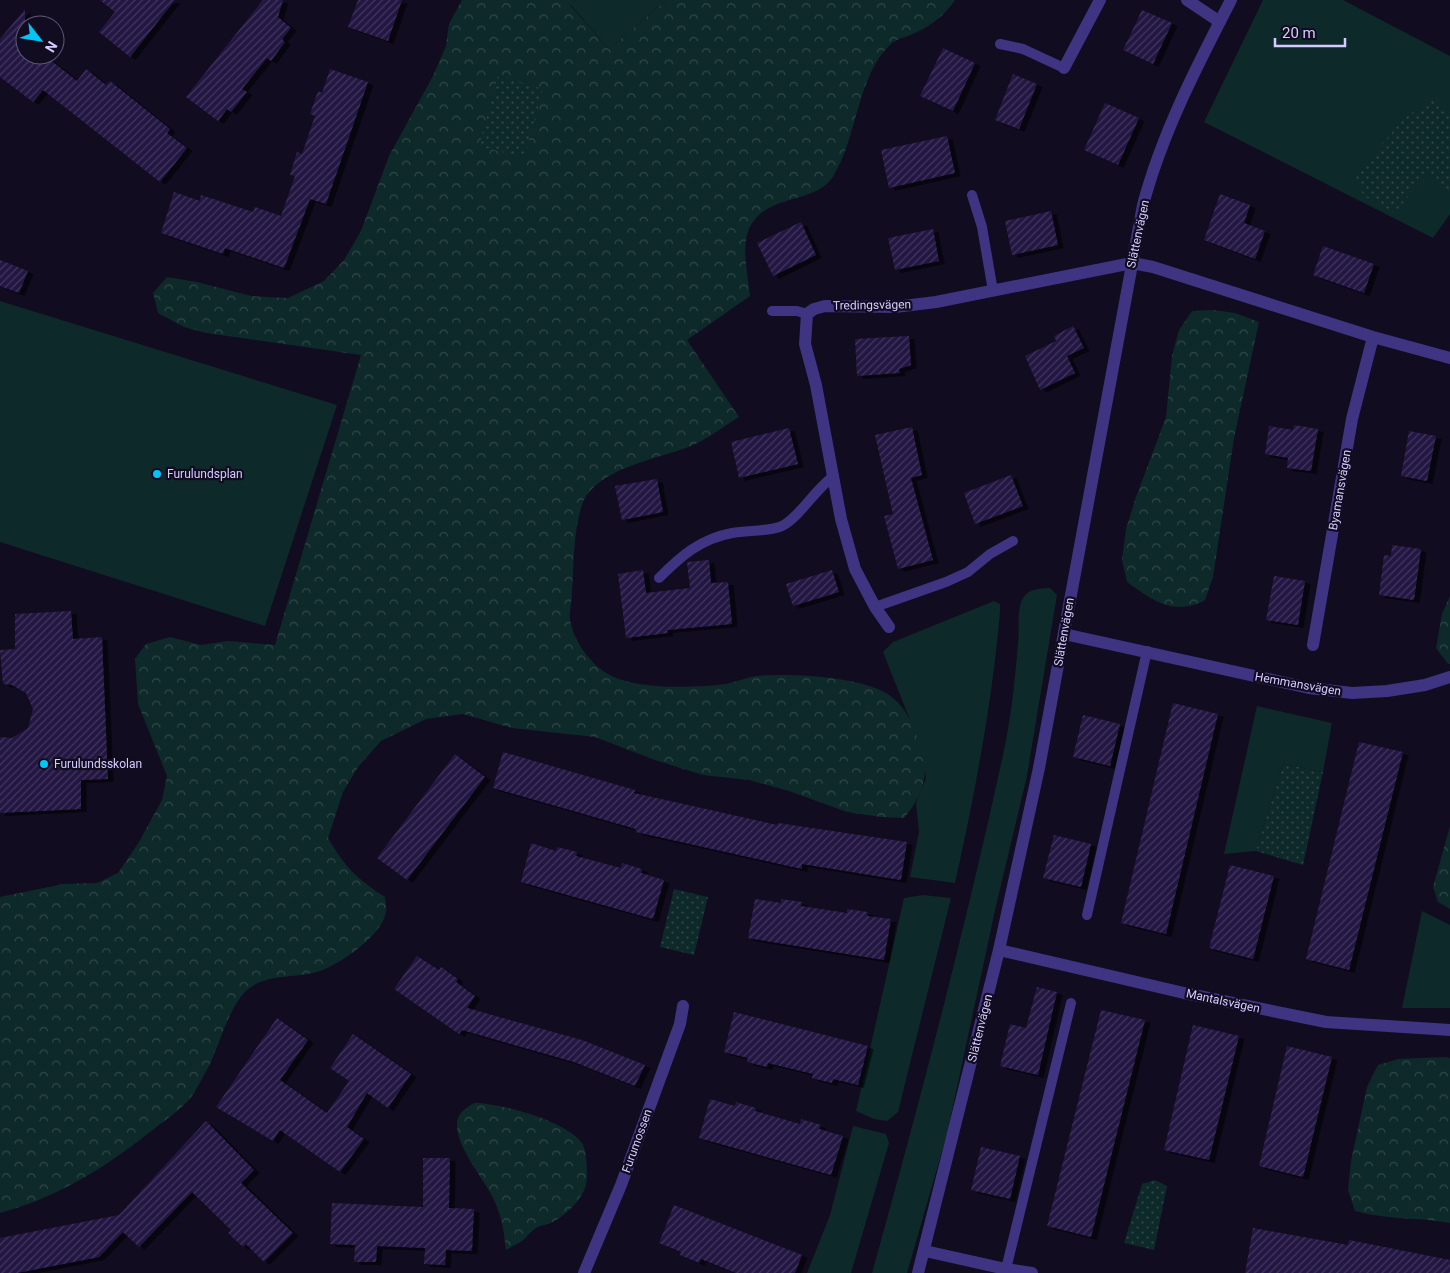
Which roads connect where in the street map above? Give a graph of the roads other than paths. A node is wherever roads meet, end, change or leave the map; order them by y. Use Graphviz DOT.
graph roads {
  1 [pos="1100,0"];
  2 [pos="1187,0"];
  3 [pos="1231,0"];
  4 [pos="1220,22"];
  5 [pos="1000,44"];
  6 [pos="1064,68"];
  7 [pos="972,195"];
  8 [pos="1132,263"];
  9 [pos="993,292"];
  10 [pos="772,311"];
  11 [pos="807,314"];
  12 [pos="1373,337"];
  13 [pos="1450,358"];
  14 [pos="834,476"];
  15 [pos="1013,541"];
  16 [pos="659,578"];
  17 [pos="875,606"];
  18 [pos="889,627"];
  19 [pos="1064,634"];
  20 [pos="1313,645"];
  21 [pos="1147,651"];
  22 [pos="1450,677"];
  23 [pos="1087,915"];
  24 [pos="999,950"];
  25 [pos="1071,1003"];
  26 [pos="682,1006"];
  27 [pos="1450,1030"];
  28 [pos="924,1251"];
  29 [pos="1006,1270"];
  30 [pos="584,1273"];
  31 [pos="918,1273"];
  32 [pos="1032,1273"];
  1 -- 6 [label="street"];
  2 -- 4 [label="street"];
  3 -- 4 [label="street, Slättenvägen"];
  4 -- 8 [label="street, Slättenvägen"];
  5 -- 6 [label="lane"];
  7 -- 9 [label="lane"];
  8 -- 9 [label="street, Tredingsvägen"];
  8 -- 12 [label="street"];
  8 -- 19 [label="street, Slättenvägen"];
  9 -- 11 [label="street, Tredingsvägen"];
  10 -- 11 [label="lane"];
  11 -- 14 [label="street"];
  12 -- 13 [label="street"];
  12 -- 20 [label="street, Byamansvägen"];
  14 -- 16 [label="lane"];
  14 -- 17 [label="street"];
  15 -- 17 [label="lane"];
  17 -- 18 [label="street"];
  19 -- 21 [label="street, Hemmansvägen"];
  19 -- 24 [label="street, Slättenvägen"];
  21 -- 22 [label="street, Hemmansvägen"];
  21 -- 23 [label="lane"];
  24 -- 27 [label="street, Mantalsvägen"];
  24 -- 28 [label="street, Slättenvägen"];
  25 -- 29 [label="lane"];
  26 -- 30 [label="street, Furumossen"];
  28 -- 29 [label="street"];
  28 -- 31 [label="street, Slättenvägen"];
  29 -- 32 [label="street"];
}
